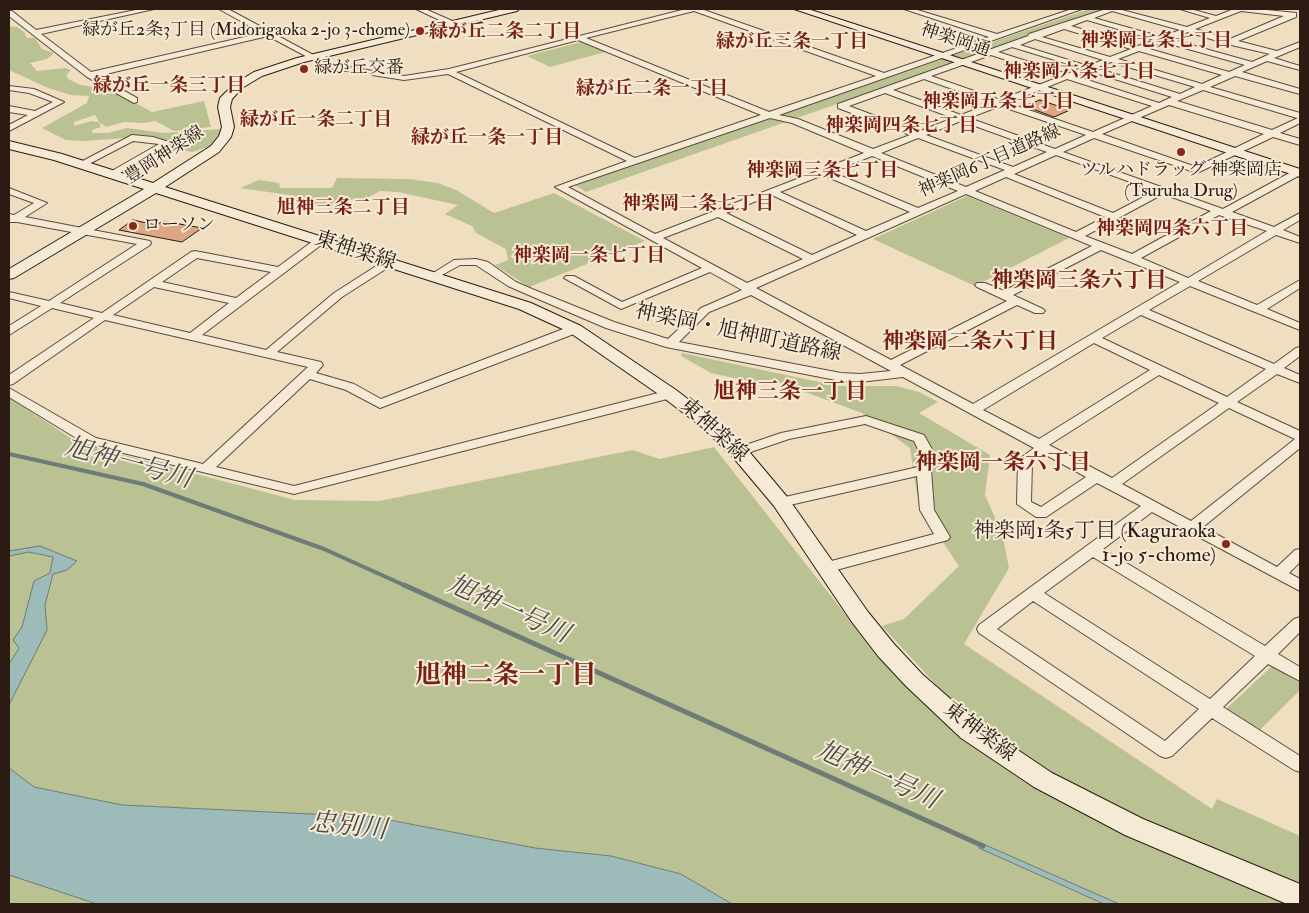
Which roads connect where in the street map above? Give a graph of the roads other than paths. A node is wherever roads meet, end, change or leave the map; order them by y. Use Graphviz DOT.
graph roads {
  1 [pos="150,9"];
  2 [pos="223,9"];
  3 [pos="420,9"];
  4 [pos="514,9"];
  5 [pos="694,9"];
  6 [pos="799,9"];
  7 [pos="907,9"];
  8 [pos="1078,9"];
  9 [pos="1111,9"];
  10 [pos="1183,9"];
  11 [pos="9,13"];
  12 [pos="1297,16"];
  13 [pos="1086,18"];
  14 [pos="1217,18"];
  15 [pos="453,24"];
  16 [pos="1062,26"];
  17 [pos="1186,30"];
  18 [pos="1015,31"];
  19 [pos="34,33"];
  20 [pos="269,34"];
  21 [pos="1034,36"];
  22 [pos="997,37"];
  23 [pos="579,38"];
  24 [pos="1162,39"];
  25 [pos="1230,42"];
  26 [pos="1010,44"];
  27 [pos="1300,44"];
  28 [pos="1138,49"];
  29 [pos="989,52"];
  30 [pos="1277,54"];
  31 [pos="942,55"];
  32 [pos="312,57"];
  33 [pos="1111,59"];
  34 [pos="1267,59"];
  35 [pos="962,62"];
  36 [pos="1253,65"];
  37 [pos="1088,68"];
  38 [pos="1300,68"];
  39 [pos="449,71"];
  40 [pos="1232,74"];
  41 [pos="90,75"];
  42 [pos="884,76"];
  43 [pos="922,76"];
  44 [pos="1067,76"];
  45 [pos="1040,87"];
  46 [pos="1204,87"];
  47 [pos="9,88"];
  48 [pos="884,90"];
  49 [pos="1300,92"];
  50 [pos="1181,97"];
  51 [pos="134,100"];
  52 [pos="1170,102"];
  53 [pos="1000,103"];
  54 [pos="1160,106"];
  55 [pos="9,109"];
  56 [pos="37,114"];
  57 [pos="769,115"];
  58 [pos="1300,116"];
  59 [pos="961,118"];
  60 [pos="1133,118"];
  61 [pos="1300,120"];
  62 [pos="9,128"];
  63 [pos="1274,134"];
  64 [pos="918,135"];
  65 [pos="1094,135"];
  66 [pos="1300,142"];
  67 [pos="9,145"];
  68 [pos="1056,152"];
  69 [pos="1236,152"];
  70 [pos="873,153"];
  71 [pos="634,162"];
  72 [pos="82,164"];
  73 [pos="824,172"];
  74 [pos="1010,172"];
  75 [pos="1299,172"];
  76 [pos="113,174"];
  77 [pos="153,187"];
  78 [pos="9,190"];
  79 [pos="966,191"];
  80 [pos="1162,191"];
  81 [pos="772,192"];
  82 [pos="918,212"];
  83 [pos="1221,212"];
  84 [pos="718,213"];
  85 [pos="1113,216"];
  86 [pos="1300,216"];
  87 [pos="11,219"];
  88 [pos="82,231"];
  89 [pos="1275,231"];
  90 [pos="866,235"];
  91 [pos="1076,236"];
  92 [pos="654,238"];
  93 [pos="321,240"];
  94 [pos="1300,240"];
  95 [pos="1100,246"];
  96 [pos="1133,258"];
  97 [pos="811,259"];
  98 [pos="388,263"];
  99 [pos="711,268"];
  100 [pos="280,271"];
  101 [pos="9,275"];
  102 [pos="433,277"];
  103 [pos="570,278"];
  104 [pos="1190,282"];
  105 [pos="152,283"];
  106 [pos="1300,283"];
  107 [pos="981,285"];
  108 [pos="750,288"];
  109 [pos="9,295"];
  110 [pos="1011,298"];
  111 [pos="238,302"];
  112 [pos="49,304"];
  113 [pos="1258,310"];
  114 [pos="1040,311"];
  115 [pos="1141,311"];
  116 [pos="104,316"];
  117 [pos="1300,327"];
  118 [pos="575,329"];
  119 [pos="9,330"];
  120 [pos="192,337"];
  121 [pos="1094,339"];
  122 [pos="670,344"];
  123 [pos="1300,351"];
  124 [pos="268,354"];
  125 [pos="891,365"];
  126 [pos="1276,369"];
  127 [pos="1158,370"];
  128 [pos="905,373"];
  129 [pos="308,374"];
  130 [pos="1300,379"];
  131 [pos="9,380"];
  132 [pos="9,392"];
  133 [pos="670,394"];
  134 [pos="1229,402"];
  135 [pos="973,410"];
  136 [pos="1300,436"];
  137 [pos="1300,441"];
  138 [pos="1042,447"];
  139 [pos="739,452"];
  140 [pos="205,469"];
  141 [pos="924,470"];
  142 [pos="1097,476"];
  143 [pos="1112,485"];
  144 [pos="781,502"];
  145 [pos="1151,506"];
  146 [pos="1192,528"];
  147 [pos="1091,549"];
  148 [pos="1300,554"];
  149 [pos="825,568"];
  150 [pos="1278,574"];
  151 [pos="1300,586"];
  152 [pos="1033,594"];
  153 [pos="1300,623"];
  154 [pos="1266,655"];
  155 [pos="1300,675"];
  156 [pos="1211,708"];
  157 [pos="1300,765"];
  158 [pos="1300,897"];
  1 -- 19 [label="street"];
  2 -- 20 [label="street"];
  3 -- 15 [label="street"];
  4 -- 15 [label="street, 豊岡神楽線"];
  5 -- 23 [label="street"];
  5 -- 42 [label="street"];
  6 -- 31 [label="street, 神楽岡通"];
  7 -- 22 [label="street"];
  8 -- 18 [label="street"];
  9 -- 13 [label="street"];
  9 -- 17 [label="street"];
  10 -- 14 [label="street"];
  11 -- 19 [label="street"];
  12 -- 14 [label="street"];
  12 -- 25 [label="street"];
  13 -- 16 [label="street"];
  13 -- 24 [label="street"];
  14 -- 17 [label="street"];
  15 -- 32 [label="street, 豊岡神楽線"];
  16 -- 21 [label="street"];
  16 -- 28 [label="street"];
  17 -- 24 [label="street"];
  17 -- 25 [label="street"];
  18 -- 21 [label="street"];
  18 -- 22 [label="street"];
  19 -- 41 [label="street"];
  20 -- 32 [label="street"];
  20 -- 41 [label="street"];
  21 -- 26 [label="street"];
  21 -- 33 [label="street"];
  22 -- 31 [label="street"];
  23 -- 39 [label="street"];
  23 -- 57 [label="street"];
  24 -- 28 [label="street"];
  24 -- 36 [label="street"];
  25 -- 30 [label="street"];
  26 -- 29 [label="street"];
  26 -- 37 [label="street"];
  27 -- 30 [label="street, 神楽岡6丁目道路線"];
  28 -- 33 [label="street"];
  28 -- 40 [label="street"];
  29 -- 35 [label="street"];
  29 -- 44 [label="street"];
  30 -- 34 [label="street, 神楽岡6丁目道路線"];
  31 -- 35 [label="street, 神楽岡通"];
  31 -- 42 [label="street"];
  32 -- 39 [label="street"];
  32 -- 77 [label="street, 豊岡神楽線"];
  33 -- 37 [label="street"];
  33 -- 46 [label="street"];
  34 -- 36 [label="street, 神楽岡6丁目道路線"];
  34 -- 38 [label="street"];
  35 -- 43 [label="street"];
  35 -- 45 [label="street, 神楽岡通"];
  36 -- 40 [label="street, 神楽岡6丁目道路線"];
  37 -- 44 [label="street"];
  37 -- 50 [label="street"];
  39 -- 71 [label="street"];
  40 -- 46 [label="street, 神楽岡6丁目道路線"];
  40 -- 49 [label="street"];
  41 -- 51 [label="street"];
  42 -- 57 [label="street"];
  43 -- 48 [label="street"];
  43 -- 53 [label="street"];
  44 -- 45 [label="street"];
  44 -- 54 [label="street"];
  45 -- 53 [label="street"];
  45 -- 60 [label="street, 神楽岡通"];
  46 -- 50 [label="street, 神楽岡6丁目道路線"];
  46 -- 58 [label="street"];
  47 -- 56 [label="street"];
  48 -- 59 [label="street"];
  48 -- 64 [label="street"];
  50 -- 52 [label="street, 神楽岡6丁目道路線"];
  52 -- 54 [label="street, 神楽岡6丁目道路線"];
  52 -- 63 [label="street"];
  53 -- 59 [label="street"];
  53 -- 65 [label="street"];
  54 -- 60 [label="street, 神楽岡6丁目道路線"];
  55 -- 56 [label="street"];
  56 -- 62 [label="street"];
  57 -- 70 [label="street"];
  57 -- 71 [label="street"];
  59 -- 64 [label="street"];
  59 -- 68 [label="street"];
  60 -- 65 [label="street, 神楽岡6丁目道路線"];
  60 -- 69 [label="street, 神楽岡通"];
  61 -- 63 [label="street"];
  63 -- 66 [label="street"];
  63 -- 69 [label="street"];
  64 -- 70 [label="street"];
  64 -- 74 [label="street"];
  65 -- 68 [label="street, 神楽岡6丁目道路線"];
  65 -- 69 [label="street"];
  67 -- 72 [label="street, 東神楽線"];
  68 -- 74 [label="street, 神楽岡6丁目道路線"];
  68 -- 80 [label="street"];
  69 -- 75 [label="street, 神楽岡通"];
  70 -- 73 [label="street"];
  70 -- 79 [label="street"];
  71 -- 92 [label="street"];
  72 -- 76 [label="street, 東神楽線"];
  72 -- 76 [label="street"];
  73 -- 81 [label="street"];
  73 -- 82 [label="street"];
  74 -- 79 [label="street, 神楽岡6丁目道路線"];
  74 -- 85 [label="street"];
  75 -- 83 [label="street"];
  76 -- 77 [label="street, 東神楽線"];
  77 -- 88 [label="street, 豊岡神楽線"];
  77 -- 93 [label="street, 東神楽線"];
  78 -- 87 [label="street"];
  79 -- 82 [label="street, 神楽岡6丁目道路線"];
  79 -- 91 [label="street"];
  80 -- 83 [label="street"];
  80 -- 85 [label="street"];
  81 -- 84 [label="street"];
  81 -- 90 [label="street"];
  82 -- 90 [label="street, 神楽岡6丁目道路線"];
  83 -- 89 [label="street"];
  83 -- 96 [label="street"];
  84 -- 92 [label="street"];
  84 -- 97 [label="street"];
  85 -- 91 [label="street"];
  86 -- 89 [label="street"];
  87 -- 88 [label="street"];
  88 -- 101 [label="street, 豊岡神楽線"];
  88 -- 112 [label="street"];
  89 -- 94 [label="street"];
  89 -- 104 [label="street"];
  90 -- 97 [label="street, 神楽岡6丁目道路線"];
  91 -- 95 [label="street"];
  92 -- 99 [label="street"];
  93 -- 98 [label="street, 東神楽線"];
  93 -- 100 [label="street"];
  95 -- 96 [label="street"];
  95 -- 110 [label="street"];
  96 -- 104 [label="street"];
  97 -- 108 [label="street, 神楽岡6丁目道路線"];
  98 -- 102 [label="street, 東神楽線"];
  98 -- 124 [label="street"];
  99 -- 103 [label="street"];
  99 -- 108 [label="street"];
  100 -- 105 [label="street"];
  100 -- 111 [label="street"];
  102 -- 118 [label="street, 東神楽線"];
  102 -- 122 [label="street, 神楽岡・旭神町道路線"];
  104 -- 113 [label="street"];
  104 -- 115 [label="street"];
  105 -- 111 [label="street"];
  105 -- 116 [label="street"];
  106 -- 113 [label="street"];
  107 -- 110 [label="street"];
  108 -- 122 [label="street, 神楽岡6丁目道路線"];
  108 -- 125 [label="street"];
  109 -- 112 [label="street"];
  110 -- 114 [label="street"];
  110 -- 125 [label="street"];
  111 -- 120 [label="street"];
  112 -- 116 [label="street"];
  112 -- 119 [label="street"];
  113 -- 117 [label="street"];
  115 -- 121 [label="street"];
  115 -- 126 [label="street"];
  116 -- 120 [label="street"];
  116 -- 131 [label="street"];
  118 -- 129 [label="street"];
  118 -- 133 [label="street, 東神楽線"];
  120 -- 124 [label="street"];
  121 -- 127 [label="street"];
  121 -- 135 [label="street"];
  122 -- 128 [label="street, 神楽岡・旭神町道路線"];
  123 -- 126 [label="street"];
  124 -- 129 [label="street"];
  125 -- 128 [label="street"];
  126 -- 130 [label="street"];
  126 -- 134 [label="street"];
  127 -- 134 [label="street"];
  127 -- 138 [label="street"];
  128 -- 135 [label="street"];
  129 -- 140 [label="street"];
  132 -- 140 [label="street"];
  133 -- 139 [label="street, 東神楽線"];
  133 -- 140 [label="street"];
  134 -- 136 [label="street"];
  134 -- 143 [label="street"];
  135 -- 138 [label="street"];
  137 -- 146 [label="street"];
  138 -- 142 [label="street"];
  138 -- 142 [label="street"];
  139 -- 141 [label="street"];
  139 -- 144 [label="street, 東神楽線"];
  141 -- 144 [label="street"];
  141 -- 149 [label="street"];
  142 -- 143 [label="street"];
  143 -- 145 [label="street"];
  144 -- 149 [label="street, 東神楽線"];
  145 -- 146 [label="street"];
  145 -- 147 [label="street"];
  146 -- 150 [label="street"];
  147 -- 152 [label="street"];
  147 -- 154 [label="street"];
  148 -- 150 [label="street"];
  149 -- 158 [label="street, 東神楽線"];
  150 -- 151 [label="street"];
  152 -- 156 [label="street"];
  152 -- 156 [label="street"];
  153 -- 154 [label="street"];
  154 -- 155 [label="street"];
  154 -- 156 [label="street"];
  156 -- 157 [label="street"];
}
